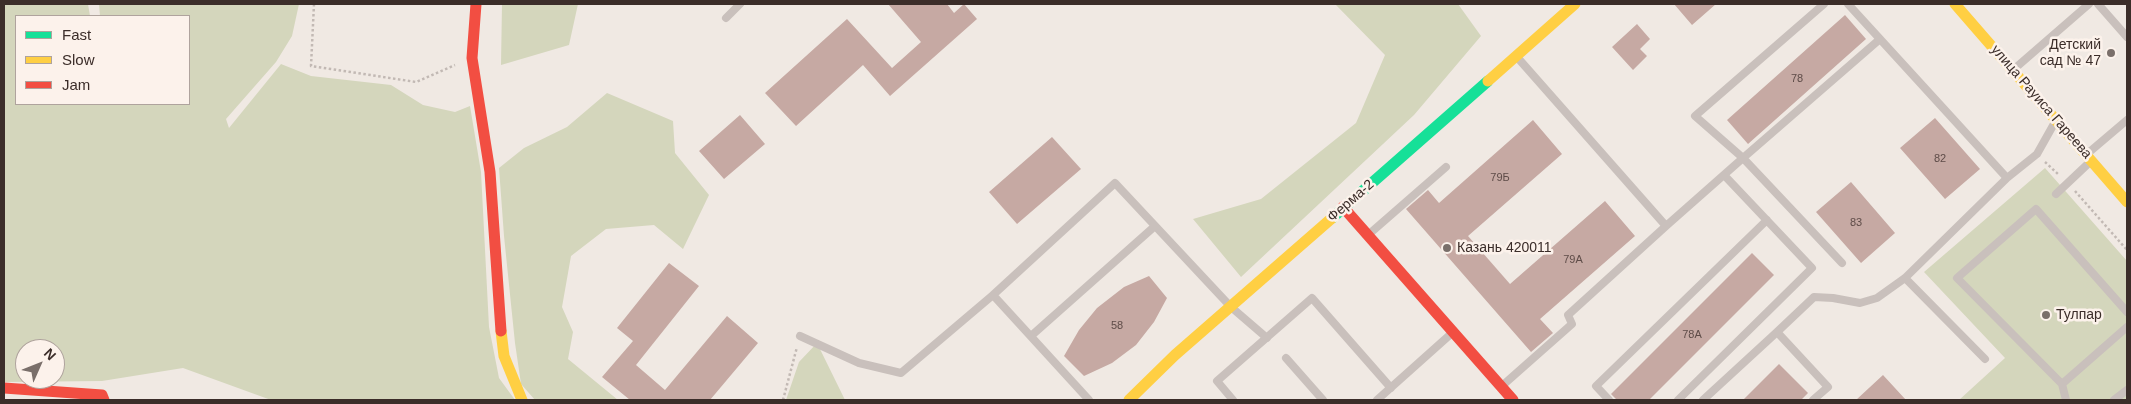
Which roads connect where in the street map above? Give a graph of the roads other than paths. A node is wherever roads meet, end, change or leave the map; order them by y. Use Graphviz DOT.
graph roads {
  1 [pos="476,4"];
  2 [pos="740,4"];
  3 [pos="1575,4"];
  4 [pos="1824,4"];
  5 [pos="1848,4"];
  6 [pos="1955,4"];
  7 [pos="2089,4"];
  8 [pos="2098,4"];
  9 [pos="726,18"];
  10 [pos="2127,37"];
  11 [pos="1880,39"];
  12 [pos="1515,55"];
  13 [pos="2013,70"];
  14 [pos="2056,120"];
  15 [pos="2127,120"];
  16 [pos="2089,157"];
  17 [pos="1743,158"];
  18 [pos="1446,167"];
  19 [pos="1724,175"];
  20 [pos="2007,178"];
  21 [pos="2056,194"];
  22 [pos="2127,202"];
  23 [pos="1343,207"];
  24 [pos="1767,220"];
  25 [pos="1155,226"];
  26 [pos="1666,226"];
  27 [pos="1368,235"];
  28 [pos="1842,263"];
  29 [pos="1905,278"];
  30 [pos="993,294"];
  31 [pos="1231,306"];
  32 [pos="2127,312"];
  33 [pos="2127,327"];
  34 [pos="1453,332"];
  35 [pos="1776,332"];
  36 [pos="800,336"];
  37 [pos="1031,336"];
  38 [pos="1267,338"];
  39 [pos="1286,358"];
  40 [pos="1985,359"];
  41 [pos="2062,384"];
  42 [pos="1501,387"];
  43 [pos="4,388"];
  44 [pos="1390,388"];
  45 [pos="2127,390"];
  46 [pos="104,400"];
  47 [pos="522,400"];
  48 [pos="1089,400"];
  49 [pos="1128,400"];
  50 [pos="1234,400"];
  51 [pos="1323,400"];
  52 [pos="1377,400"];
  53 [pos="1513,400"];
  54 [pos="1609,400"];
  55 [pos="1678,400"];
  56 [pos="1703,400"];
  57 [pos="1813,400"];
  58 [pos="2066,400"];
  59 [pos="2114,400"];
  1 -- 47 [label="street"];
  2 -- 9 [label="lane"];
  3 -- 12 [label="street, Ферма-2"];
  4 -- 17 [label="lane"];
  5 -- 11 [label="lane"];
  6 -- 13 [label="street, улица Рауиса Гареева"];
  7 -- 13 [label="lane"];
  8 -- 10 [label="lane"];
  11 -- 17 [label="lane"];
  11 -- 20 [label="lane"];
  12 -- 23 [label="street, Ферма-2"];
  12 -- 26 [label="lane"];
  13 -- 14 [label="street, улица Рауиса Гареева"];
  14 -- 16 [label="street, улица Рауиса Гареева"];
  14 -- 20 [label="lane"];
  15 -- 16 [label="lane"];
  16 -- 21 [label="lane"];
  16 -- 22 [label="street, улица Рауиса Гареева"];
  17 -- 19 [label="lane"];
  17 -- 28 [label="lane"];
  18 -- 27 [label="lane"];
  19 -- 24 [label="lane"];
  19 -- 26 [label="lane"];
  20 -- 29 [label="lane"];
  23 -- 27 [label="street"];
  23 -- 31 [label="street, Ферма-2"];
  24 -- 54 [label="lane"];
  24 -- 55 [label="lane"];
  25 -- 30 [label="lane"];
  25 -- 31 [label="lane"];
  25 -- 37 [label="lane"];
  26 -- 42 [label="lane"];
  27 -- 34 [label="street"];
  29 -- 35 [label="lane"];
  29 -- 40 [label="lane"];
  30 -- 36 [label="lane"];
  30 -- 37 [label="lane"];
  31 -- 38 [label="lane"];
  31 -- 49 [label="street, Ферма-2"];
  32 -- 41 [label="lane"];
  33 -- 41 [label="lane"];
  34 -- 42 [label="street"];
  34 -- 44 [label="lane"];
  35 -- 56 [label="lane"];
  35 -- 57 [label="lane"];
  37 -- 48 [label="lane"];
  38 -- 44 [label="lane"];
  38 -- 50 [label="lane"];
  39 -- 51 [label="lane"];
  41 -- 58 [label="lane"];
  42 -- 53 [label="street"];
  43 -- 46 [label="street"];
  44 -- 52 [label="lane"];
  45 -- 59 [label="lane"];
}
